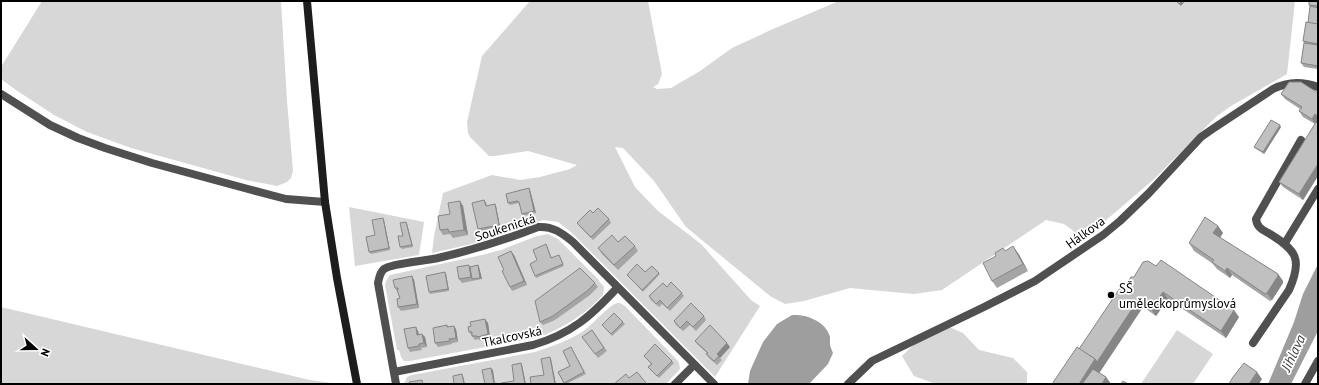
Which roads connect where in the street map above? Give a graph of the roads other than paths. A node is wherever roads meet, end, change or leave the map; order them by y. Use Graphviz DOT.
graph roads {
  1 [pos="307,1"];
  2 [pos="1318,86"];
  3 [pos="1,94"];
  4 [pos="1301,140"];
  5 [pos="1318,189"];
  6 [pos="325,202"];
  7 [pos="1285,243"];
  8 [pos="618,288"];
  9 [pos="1253,343"];
  10 [pos="1318,361"];
  11 [pos="694,365"];
  12 [pos="394,372"];
  13 [pos="357,384"];
  14 [pos="396,384"];
  15 [pos="675,384"];
  16 [pos="714,384"];
  17 [pos="848,384"];
  18 [pos="1305,384"];
  1 -- 6 [label="main road"];
  2 -- 17 [label="street, Hálkova"];
  3 -- 6 [label="street"];
  4 -- 7 [label="street"];
  5 -- 7 [label="street"];
  6 -- 13 [label="main road"];
  7 -- 9 [label="street"];
  8 -- 11 [label="street, Soukenická"];
  8 -- 12 [label="street, Tkalcovská"];
  8 -- 12 [label="street, Soukenická"];
  10 -- 18 [label="street"];
  11 -- 15 [label="street"];
  11 -- 16 [label="street, Soukenická"];
  12 -- 14 [label="street, Soukenická"];
}
